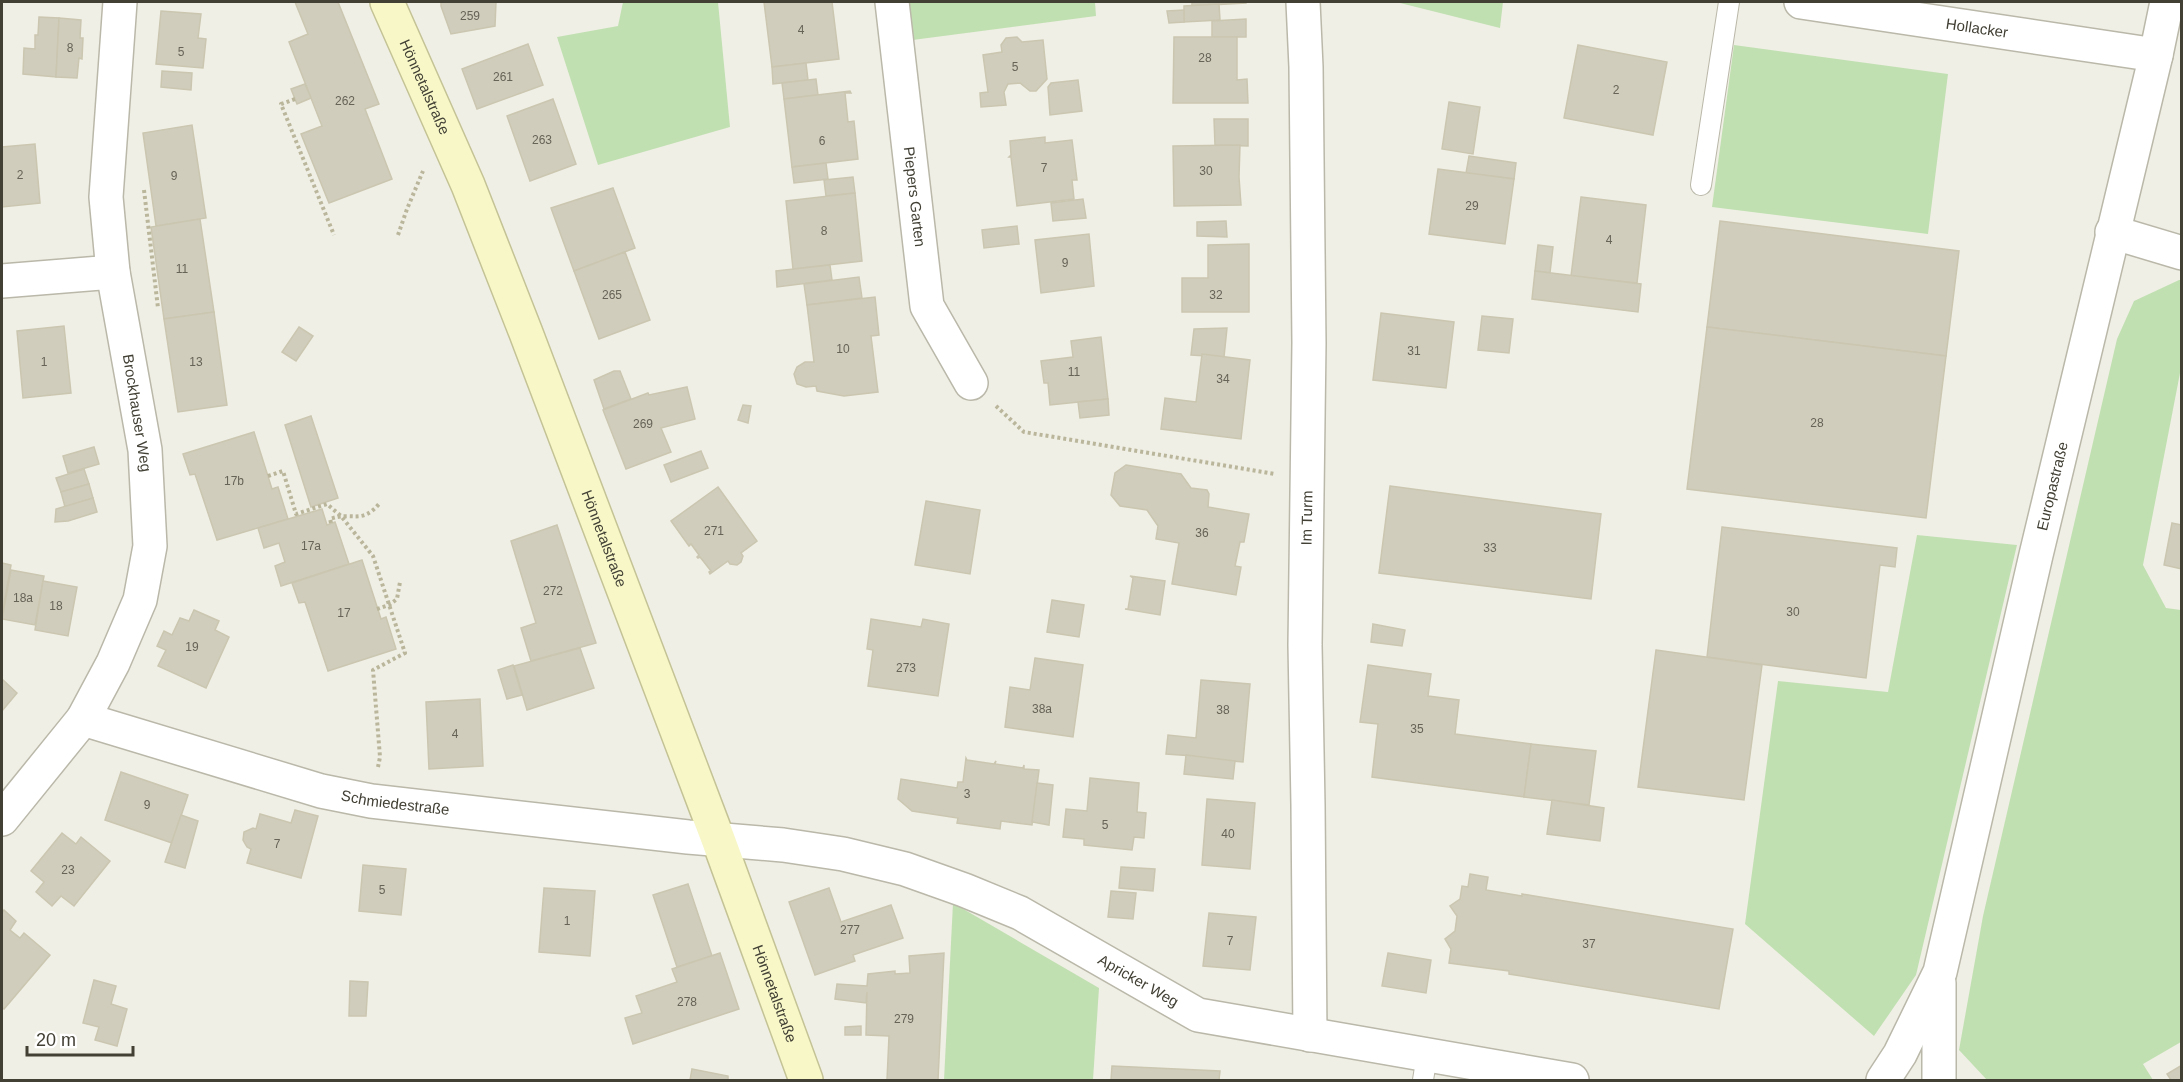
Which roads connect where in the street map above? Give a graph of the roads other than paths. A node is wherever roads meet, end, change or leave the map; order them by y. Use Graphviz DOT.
graph roads {
  1 [pos="120,2"];
  2 [pos="387,2"];
  3 [pos="892,2"];
  4 [pos="1303,2"];
  5 [pos="1730,2"];
  6 [pos="1801,2"];
  7 [pos="2167,2"];
  8 [pos="2156,55"];
  9 [pos="1701,185"];
  10 [pos="2112,232"];
  11 [pos="2181,253"];
  12 [pos="113,272"];
  13 [pos="2,281"];
  14 [pos="971,383"];
  15 [pos="83,719"];
  16 [pos="2,819"];
  17 [pos="718,839"];
  18 [pos="1940,972"];
  19 [pos="1310,1035"];
  20 [pos="1425,1068"];
  21 [pos="806,1080"];
  22 [pos="1572,1080"];
  23 [pos="1885,1080"];
  24 [pos="1918,1080"];
  25 [pos="1939,1080"];
  1 -- 12 [label="street, Brockhauser Weg"];
  2 -- 17 [label="main road, Hönnetalstraße"];
  3 -- 14 [label="street, Piepers Garten"];
  4 -- 19 [label="street, Im Turm"];
  5 -- 9 [label="lane"];
  6 -- 8 [label="street, Hollacker"];
  7 -- 8 [label="street, Europastraße"];
  8 -- 10 [label="street, Europastraße"];
  10 -- 11 [label="street"];
  10 -- 18 [label="street, Europastraße"];
  12 -- 13 [label="street"];
  12 -- 15 [label="street, Brockhauser Weg"];
  15 -- 16 [label="street, Brockhauser Weg"];
  15 -- 17 [label="street, Schmiedestraße"];
  17 -- 19 [label="street, Apricker Weg"];
  17 -- 21 [label="main road, Hönnetalstraße"];
  18 -- 23 [label="street, Europastraße"];
  18 -- 25 [label="street, Europastraße"];
  19 -- 20 [label="street, Apricker Weg"];
  20 -- 22 [label="street, Apricker Weg"];
  23 -- 24 [label="street, Europastraße"];
}
